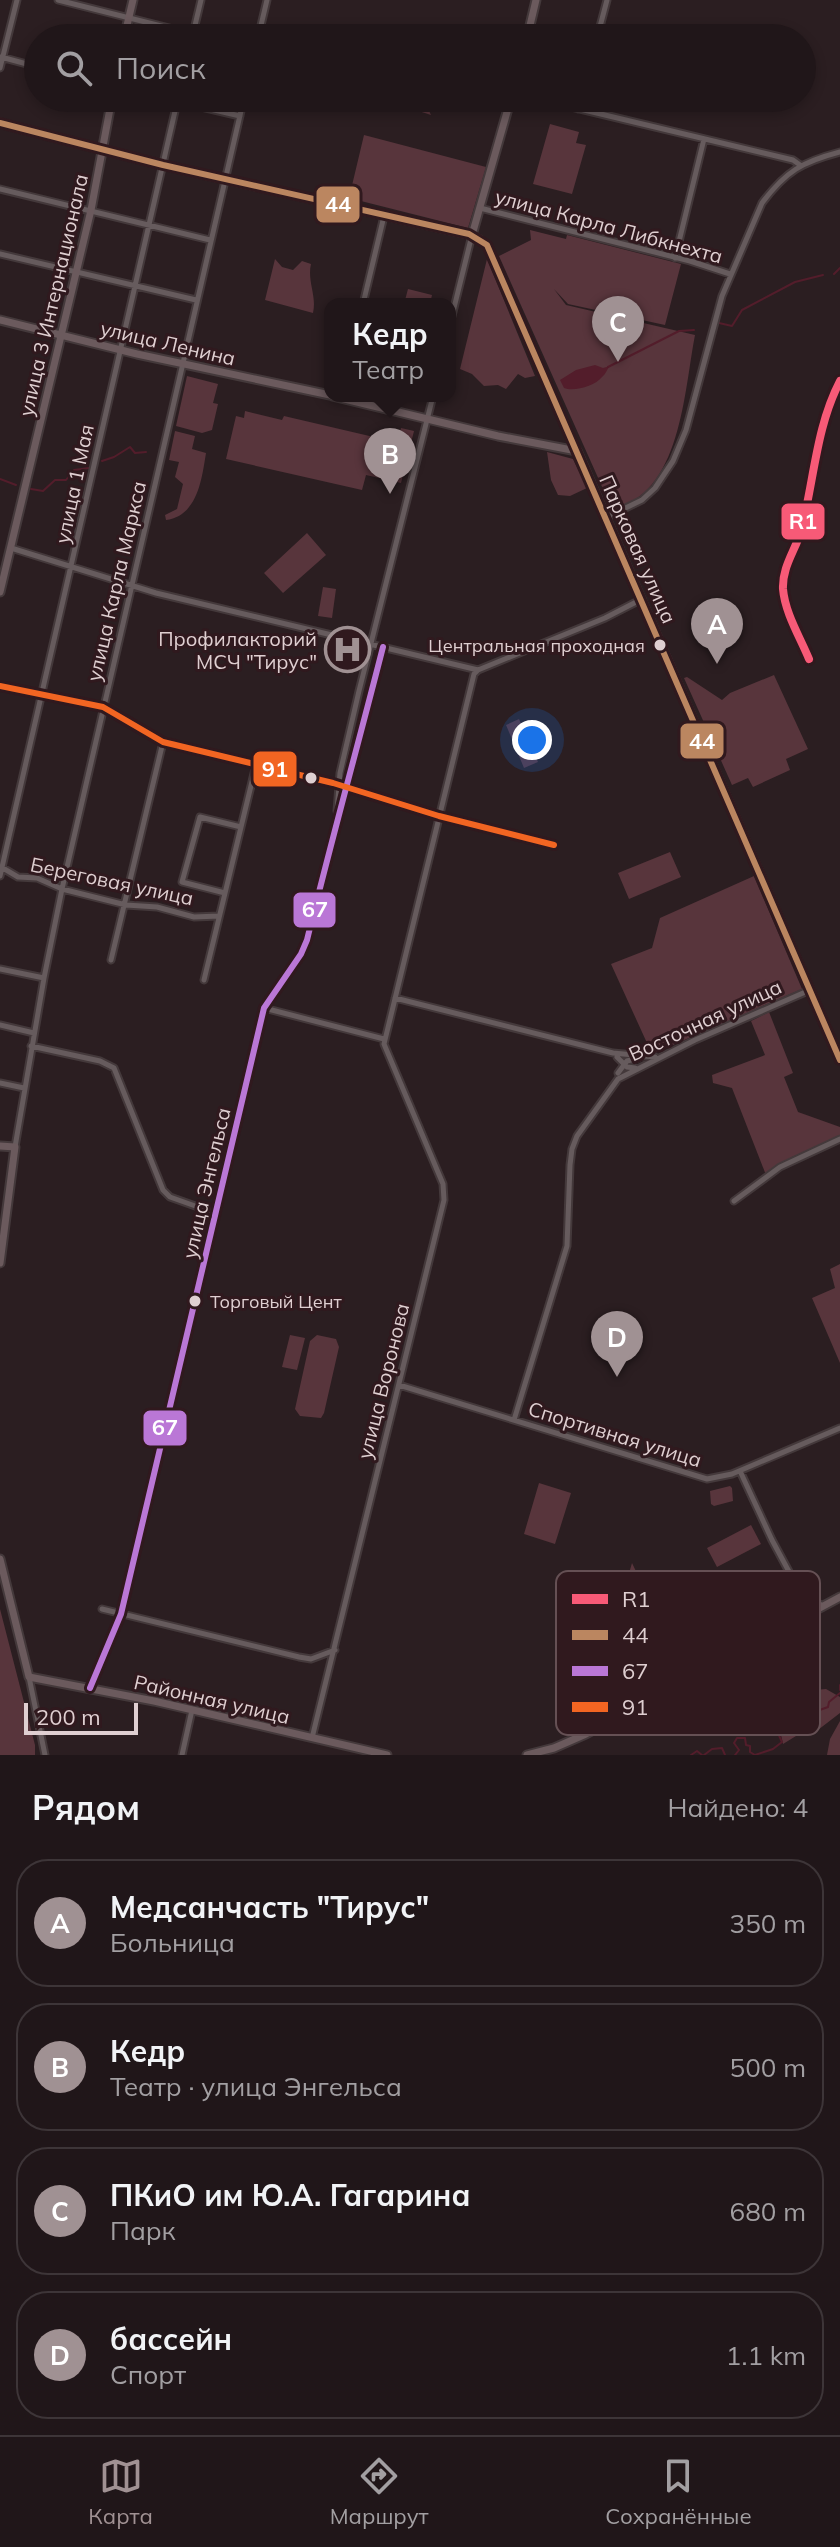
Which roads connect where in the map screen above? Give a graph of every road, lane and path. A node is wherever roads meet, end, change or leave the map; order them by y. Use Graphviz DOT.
graph roads {
  1 [pos="17,0"];
  2 [pos="58,0"];
  3 [pos="133,0"];
  4 [pos="201,0"];
  5 [pos="267,0"];
  6 [pos="536,0"];
  7 [pos="607,0"];
  8 [pos="129,17"];
  9 [pos="127,24"];
  10 [pos="152,24"];
  11 [pos="195,24"];
  12 [pos="261,24"];
  13 [pos="530,24"];
  14 [pos="601,24"];
  15 [pos="1,57"];
  16 [pos="24,63"];
  17 [pos="0,68"];
  18 [pos="110,112"];
  19 [pos="174,112"];
  20 [pos="224,112"];
  21 [pos="241,112"];
  22 [pos="507,112"];
  23 [pos="591,112"];
  24 [pos="240,116"];
  25 [pos="0,123"];
  26 [pos="704,139"];
  27 [pos="104,149"];
  28 [pos="840,152"];
  29 [pos="163,165"];
  30 [pos="800,165"];
  31 [pos="225,179"];
  32 [pos="0,189"];
  33 [pos="480,208"];
  34 [pos="91,210"];
  35 [pos="384,215"];
  36 [pos="148,225"];
  37 [pos="472,235"];
  38 [pos="210,240"];
  39 [pos="0,254"];
  40 [pos="675,258"];
  41 [pos="75,272"];
  42 [pos="730,274"];
  43 [pos="135,286"];
  44 [pos="364,298"];
  45 [pos="196,300"];
  46 [pos="456,300"];
  47 [pos="0,320"];
  48 [pos="60,335"];
  49 [pos="121,350"];
  50 [pos="182,363"];
  51 [pos="324,393"];
  52 [pos="360,402"];
  53 [pos="431,402"];
  54 [pos="425,418"];
  55 [pos="577,451"];
  56 [pos="607,517"];
  57 [pos="10,547"];
  58 [pos="72,567"];
  59 [pos="133,586"];
  60 [pos="0,592"];
  61 [pos="642,599"];
  62 [pos="373,644"];
  63 [pos="383,647"];
  64 [pos="478,670"];
  65 [pos="0,686"];
  66 [pos="42,694"];
  67 [pos="103,707"];
  68 [pos="163,742"];
  69 [pos="256,765"];
  70 [pos="339,785"];
  71 [pos="348,787"];
  72 [pos="439,816"];
  73 [pos="335,823"];
  74 [pos="241,827"];
  75 [pos="554,845"];
  76 [pos="1,866"];
  77 [pos="0,876"];
  78 [pos="62,889"];
  79 [pos="225,893"];
  80 [pos="126,905"];
  81 [pos="219,916"];
  82 [pos="111,960"];
  83 [pos="0,969"];
  84 [pos="44,978"];
  85 [pos="204,980"];
  86 [pos="810,990"];
  87 [pos="395,998"];
  88 [pos="264,1008"];
  89 [pos="0,1025"];
  90 [pos="34,1033"];
  91 [pos="384,1039"];
  92 [pos="31,1046"];
  93 [pos="617,1054"];
  94 [pos="661,1056"];
  95 [pos="647,1057"];
  96 [pos="631,1060"];
  97 [pos="840,1060"];
  98 [pos="624,1065"];
  99 [pos="630,1070"];
  100 [pos="618,1076"];
  101 [pos="0,1083"];
  102 [pos="24,1088"];
  103 [pos="840,1139"];
  104 [pos="0,1146"];
  105 [pos="15,1147"];
  106 [pos="570,1165"];
  107 [pos="734,1201"];
  108 [pos="215,1213"];
  109 [pos="0,1263"];
  110 [pos="399,1385"];
  111 [pos="514,1420"];
  112 [pos="840,1428"];
  113 [pos="740,1471"];
  114 [pos="0,1559"];
  115 [pos="790,1571"];
  116 [pos="840,1597"];
  117 [pos="820,1604"];
  118 [pos="823,1606"];
  119 [pos="820,1608"];
  120 [pos="102,1609"];
  121 [pos="121,1614"];
  122 [pos="335,1650"];
  123 [pos="29,1677"];
  124 [pos="90,1688"];
  125 [pos="192,1710"];
  126 [pos="584,1735"];
  127 [pos="312,1739"];
  128 [pos="45,1755"];
  129 [pos="182,1755"];
  130 [pos="387,1755"];
  131 [pos="527,1755"];
  1 -- 15 [label="street"];
  2 -- 8 [label="street"];
  3 -- 8 [label="main road"];
  4 -- 11 [label="street"];
  5 -- 12 [label="street"];
  6 -- 13 [label="main road"];
  7 -- 14 [label="street"];
  8 -- 9 [label="main road"];
  8 -- 10 [label="street"];
  15 -- 16 [label="street"];
  15 -- 17 [label="street"];
  18 -- 27 [label="main road, улица 3 Интернационала"];
  19 -- 29 [label="street, улица 1 Мая"];
  20 -- 24 [label="street"];
  21 -- 24 [label="street, улица Карла Маркса"];
  22 -- 33 [label="main road"];
  23 -- 26 [label="street"];
  24 -- 31 [label="street, улица Карла Маркса"];
  25 -- 27 [label="main road"];
  26 -- 30 [label="street"];
  26 -- 40 [label="street"];
  27 -- 29 [label="main road"];
  27 -- 34 [label="main road, улица 3 Интернационала"];
  28 -- 30 [label="street"];
  29 -- 31 [label="main road"];
  29 -- 36 [label="street, улица 1 Мая"];
  30 -- 42 [label="street"];
  31 -- 35 [label="main road"];
  31 -- 38 [label="street, улица Карла Маркса"];
  32 -- 34 [label="street"];
  33 -- 37 [label="main road"];
  33 -- 40 [label="street, улица Карла Либкнехта"];
  34 -- 36 [label="street"];
  34 -- 41 [label="main road, улица 3 Интернационала"];
  35 -- 37 [label="main road"];
  35 -- 44 [label="street"];
  36 -- 38 [label="street"];
  36 -- 43 [label="street, улица 1 Мая"];
  37 -- 46 [label="street"];
  37 -- 55 [label="street, Парковая улица"];
  38 -- 45 [label="street, улица Карла Маркса"];
  39 -- 41 [label="street"];
  40 -- 42 [label="street, улица Карла Либкнехта"];
  41 -- 43 [label="street"];
  41 -- 48 [label="main road, улица 3 Интернационала"];
  42 -- 56 [label="street"];
  43 -- 45 [label="street"];
  43 -- 49 [label="street, улица 1 Мая"];
  45 -- 50 [label="street, улица Карла Маркса"];
  47 -- 48 [label="main road, улица Ленина"];
  48 -- 49 [label="main road, улица Ленина"];
  48 -- 57 [label="main road, улица 3 Интернационала"];
  49 -- 50 [label="main road, улица Ленина"];
  49 -- 58 [label="street, улица 1 Мая"];
  50 -- 51 [label="main road, улица Ленина"];
  50 -- 59 [label="street, улица Карла Маркса"];
  52 -- 54 [label="main road, улица Ленина"];
  53 -- 54 [label="street, улица Энгельса"];
  54 -- 55 [label="main road, улица Ленина"];
  54 -- 62 [label="street, улица Энгельса"];
  55 -- 56 [label="main road, Парковая улица"];
  56 -- 61 [label="main road, Парковая улица"];
  57 -- 58 [label="street"];
  57 -- 60 [label="main road, улица 3 Интернационала"];
  58 -- 59 [label="street"];
  58 -- 66 [label="street, улица 1 Мая"];
  59 -- 62 [label="street"];
  59 -- 67 [label="street, улица Карла Маркса"];
  61 -- 64 [label="street"];
  61 -- 86 [label="main road, Парковая улица"];
  62 -- 63 [label="street"];
  62 -- 70 [label="street, улица Энгельса"];
  63 -- 64 [label="street"];
  63 -- 71 [label="street, улица Энгельса"];
  64 -- 72 [label="street"];
  65 -- 66 [label="street"];
  66 -- 67 [label="street"];
  66 -- 76 [label="street, улица 1 Мая"];
  67 -- 68 [label="street"];
  67 -- 78 [label="street, улица Карла Маркса"];
  68 -- 69 [label="street"];
  68 -- 80 [label="street"];
  69 -- 70 [label="street"];
  69 -- 74 [label="street"];
  70 -- 71 [label="street"];
  70 -- 73 [label="street, улица Энгельса"];
  71 -- 72 [label="street"];
  71 -- 73 [label="street, улица Энгельса"];
  72 -- 75 [label="street"];
  72 -- 87 [label="street"];
  73 -- 88 [label="street, улица Энгельса"];
  74 -- 79 [label="street"];
  74 -- 79 [label="street"];
  76 -- 77 [label="street, улица 1 Мая"];
  76 -- 78 [label="street, Береговая улица"];
  78 -- 80 [label="street, Береговая улица"];
  78 -- 84 [label="street, улица Карла Маркса"];
  79 -- 81 [label="street"];
  80 -- 81 [label="street, Береговая улица"];
  80 -- 82 [label="street"];
  81 -- 85 [label="street"];
  83 -- 84 [label="street"];
  84 -- 90 [label="street, улица Карла Маркса"];
  86 -- 94 [label="street, Восточная улица"];
  86 -- 97 [label="main road, Парковая улица"];
  87 -- 91 [label="street"];
  87 -- 93 [label="street, Восточная улица"];
  88 -- 91 [label="street"];
  88 -- 108 [label="street, улица Энгельса"];
  89 -- 90 [label="street"];
  90 -- 92 [label="street, улица Карла Маркса"];
  91 -- 110 [label="street, улица Воронова"];
  92 -- 102 [label="street, улица Карла Маркса"];
  92 -- 108 [label="street"];
  93 -- 95 [label="street, Восточная улица"];
  93 -- 96 [label="street"];
  93 -- 98 [label="street"];
  93 -- 100 [label="street"];
  94 -- 95 [label="street"];
  94 -- 99 [label="street, Восточная улица"];
  95 -- 96 [label="street"];
  96 -- 98 [label="street"];
  96 -- 99 [label="street"];
  98 -- 99 [label="street"];
  98 -- 100 [label="street"];
  99 -- 100 [label="street, Восточная улица"];
  100 -- 106 [label="street, Восточная улица"];
  101 -- 102 [label="street"];
  102 -- 105 [label="street, улица Карла Маркса"];
  103 -- 107 [label="street"];
  104 -- 105 [label="main road"];
  105 -- 109 [label="main road, улица Карла Маркса"];
  106 -- 111 [label="street, Спортивная улица"];
  108 -- 121 [label="street, улица Энгельса"];
  110 -- 111 [label="street, Спортивная улица"];
  110 -- 122 [label="street, улица Воронова"];
  111 -- 113 [label="street, Спортивная улица"];
  112 -- 113 [label="street, Спортивная улица"];
  113 -- 115 [label="street"];
  114 -- 123 [label="main road"];
  116 -- 118 [label="main road"];
  117 -- 118 [label="street"];
  118 -- 119 [label="main road"];
  120 -- 121 [label="street"];
  121 -- 122 [label="street"];
  121 -- 124 [label="street, улица Энгельса"];
  122 -- 127 [label="street, улица Воронова"];
  123 -- 124 [label="main road, Районная улица"];
  123 -- 128 [label="street"];
  124 -- 125 [label="main road, Районная улица"];
  125 -- 127 [label="main road, Районная улица"];
  125 -- 129 [label="street"];
  126 -- 131 [label="main road"];
  127 -- 130 [label="main road, Районная улица"];
}
